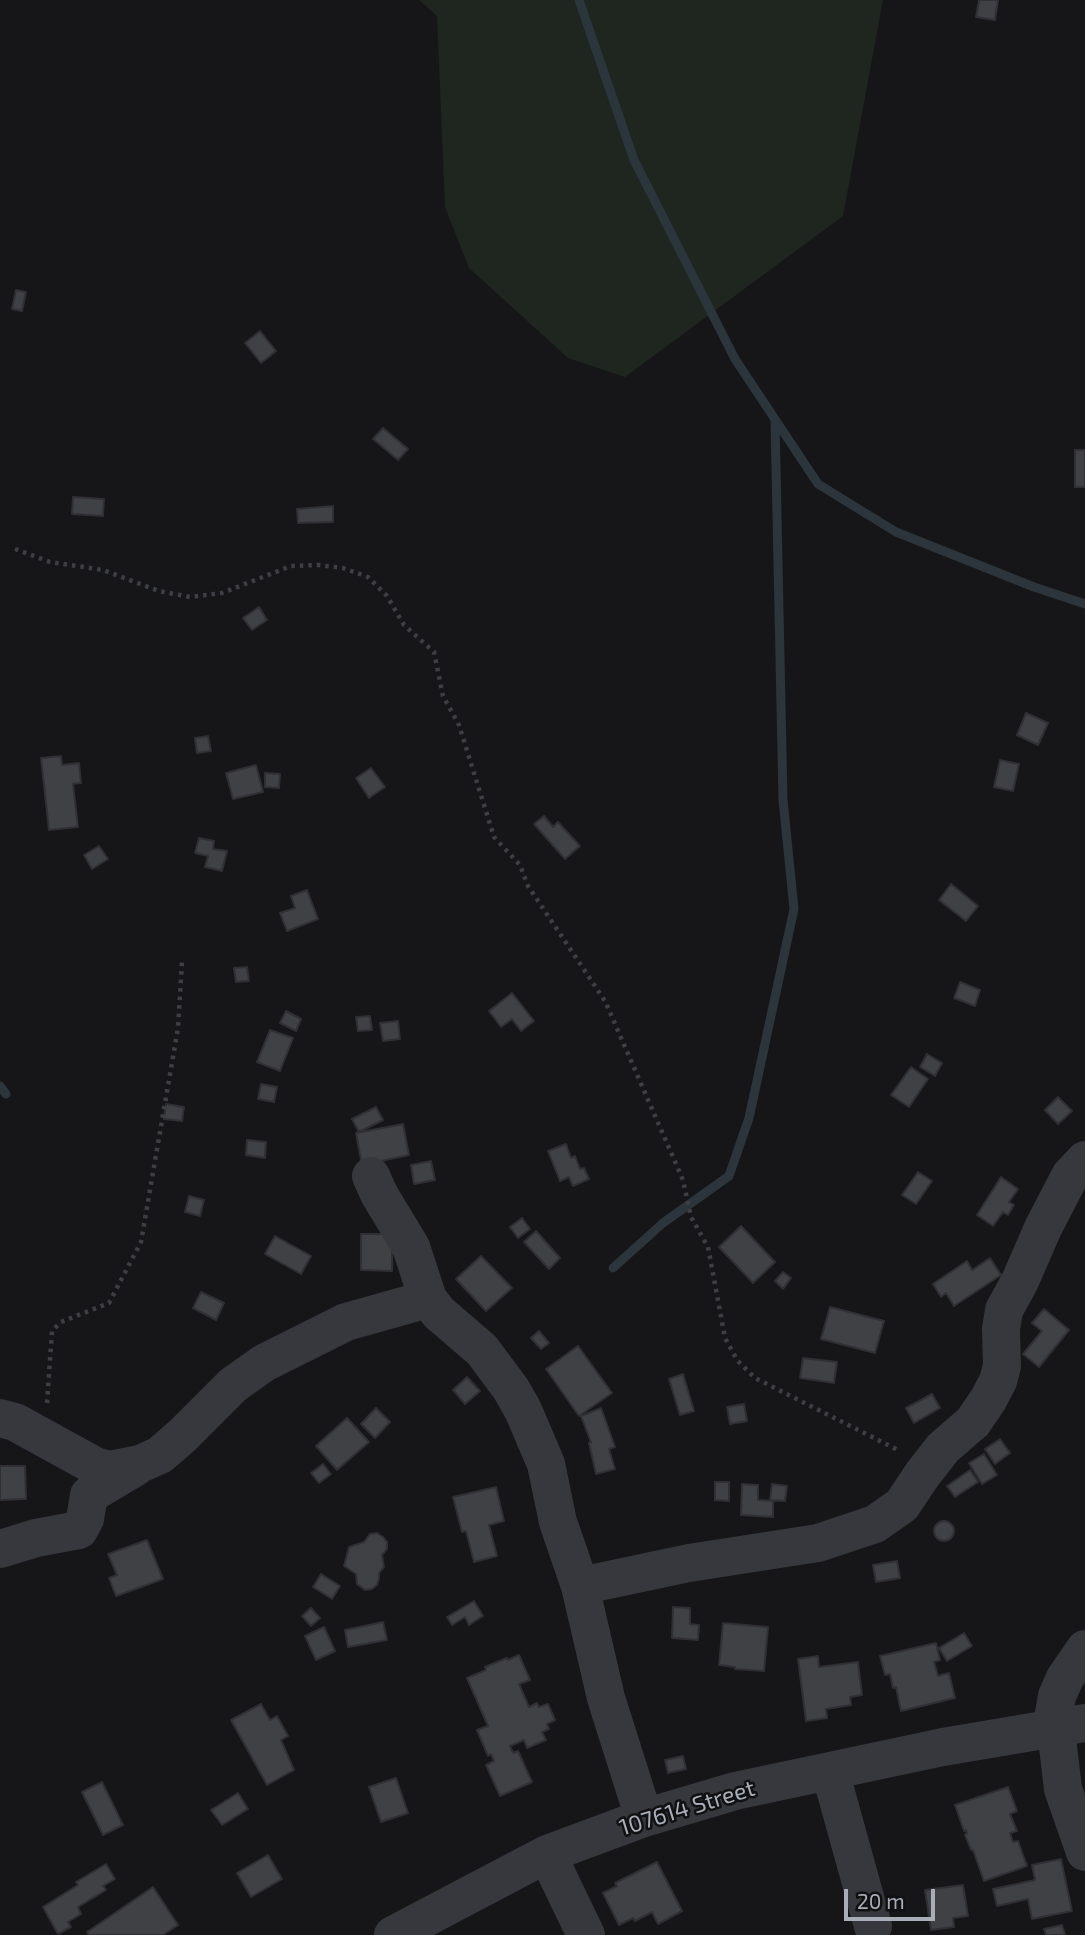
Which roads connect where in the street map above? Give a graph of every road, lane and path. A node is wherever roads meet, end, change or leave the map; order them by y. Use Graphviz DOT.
graph roads {
  1 [pos="15,549"];
  2 [pos="182,962"];
  3 [pos="1085,1160"];
  4 [pos="371,1176"];
  5 [pos="428,1300"];
  6 [pos="0,1418"];
  7 [pos="45,1437"];
  8 [pos="140,1464"];
  9 [pos="922,1475"];
  10 [pos="0,1549"];
  11 [pos="580,1586"];
  12 [pos="1085,1649"];
  13 [pos="1070,1726"];
  14 [pos="830,1771"];
  15 [pos="644,1818"];
  16 [pos="1085,1853"];
  17 [pos="547,1854"];
  18 [pos="873,1926"];
  19 [pos="393,1935"];
  20 [pos="586,1935"];
  1 -- 9 [label="path"];
  2 -- 7 [label="path"];
  3 -- 9 [label="street"];
  4 -- 5 [label="street"];
  5 -- 8 [label="street"];
  5 -- 11 [label="street"];
  6 -- 7 [label="street"];
  7 -- 8 [label="street"];
  8 -- 10 [label="street"];
  9 -- 11 [label="street"];
  11 -- 15 [label="street"];
  12 -- 13 [label="street"];
  13 -- 14 [label="street, 107614 Street"];
  13 -- 16 [label="street"];
  14 -- 15 [label="street, 107614 Street"];
  14 -- 18 [label="street"];
  15 -- 17 [label="street, 107614 Street"];
  17 -- 19 [label="street, 107614 Street"];
  17 -- 20 [label="street"];
}
